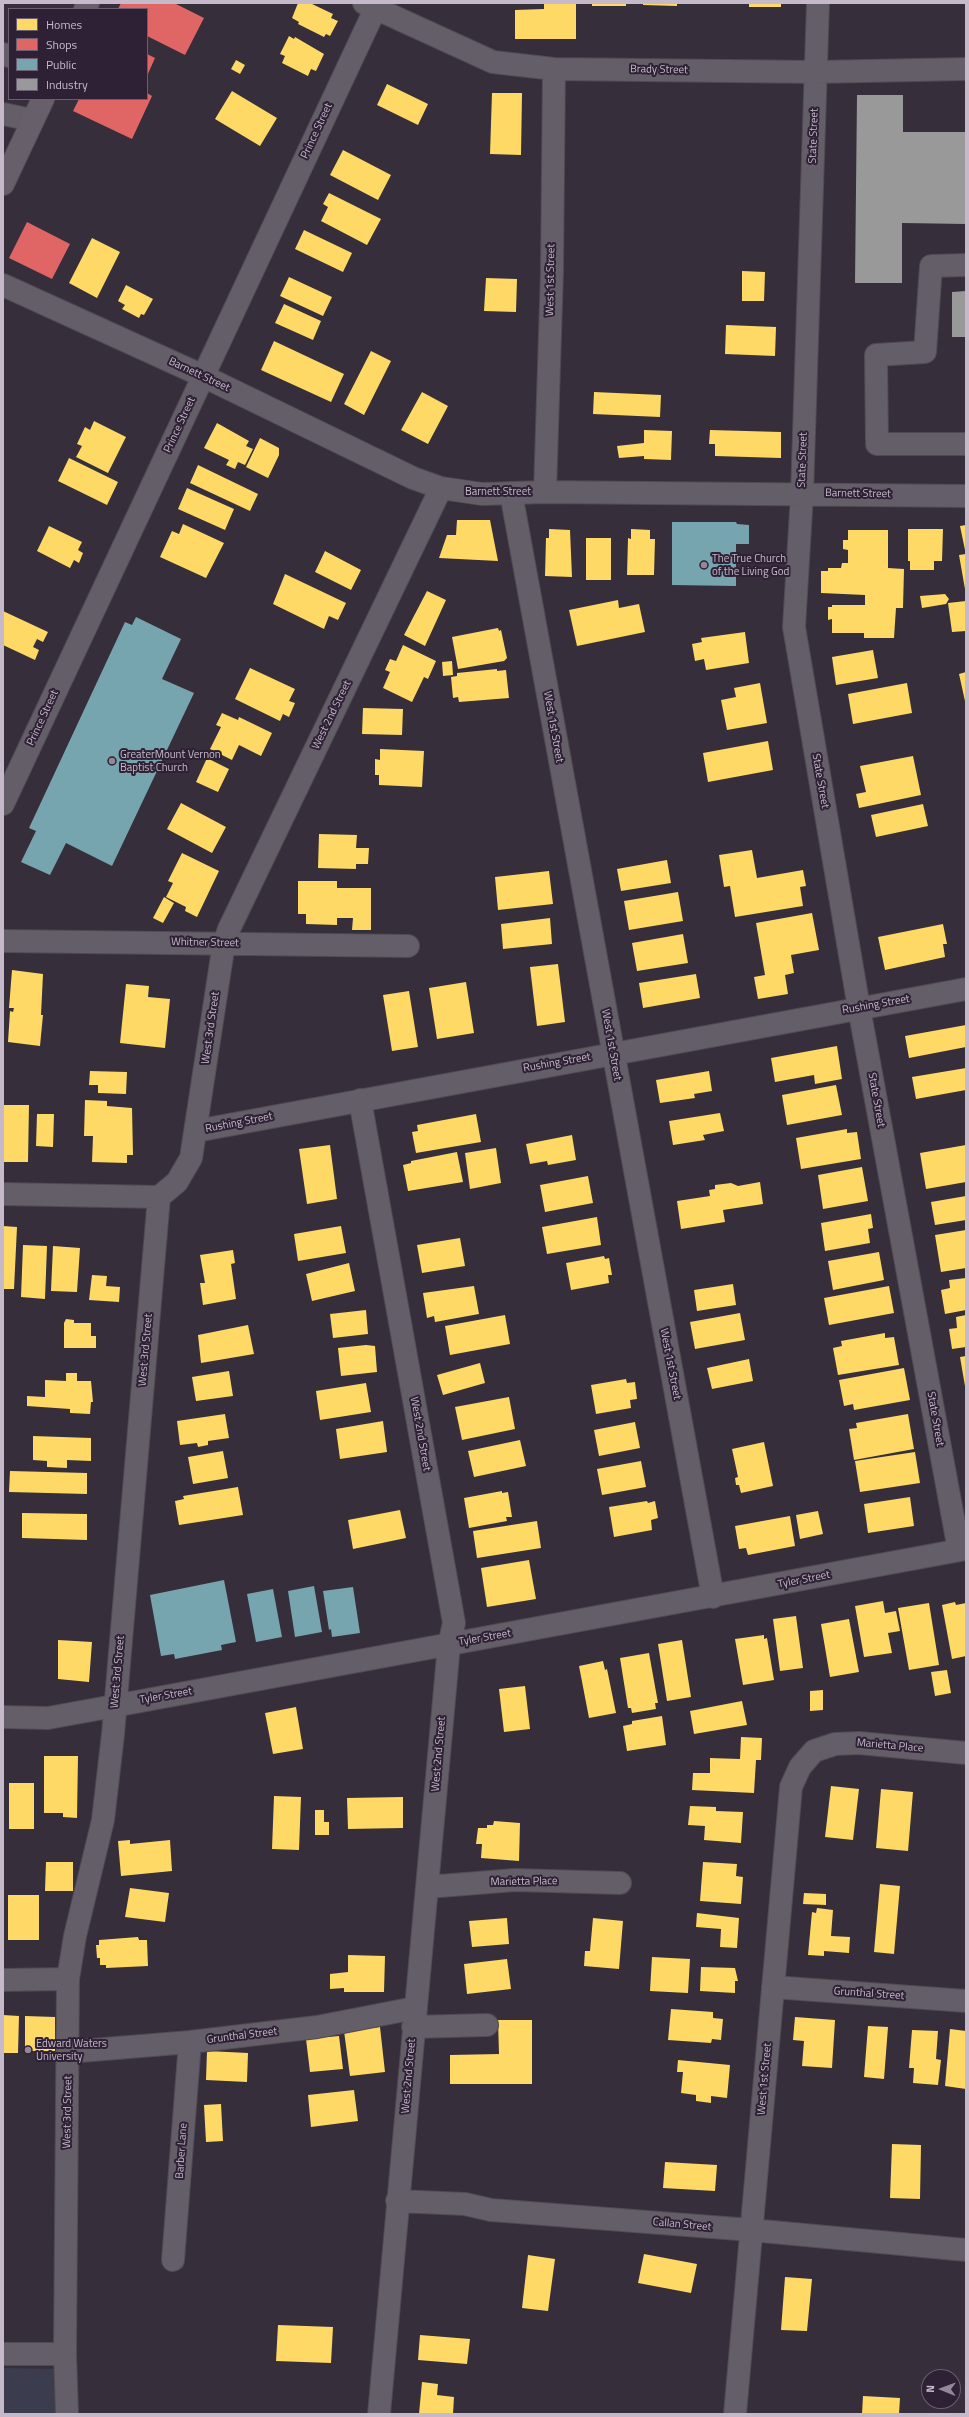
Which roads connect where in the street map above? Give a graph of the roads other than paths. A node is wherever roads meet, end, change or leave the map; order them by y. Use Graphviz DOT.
graph roads {
  1 [pos="818,3"];
  2 [pos="372,5"];
  3 [pos="554,69"];
  4 [pos="966,69"];
  5 [pos="816,72"];
  6 [pos="42,100"];
  7 [pos="3,114"];
  8 [pos="32,120"];
  9 [pos="3,184"];
  10 [pos="966,265"];
  11 [pos="3,285"];
  12 [pos="202,376"];
  13 [pos="966,444"];
  14 [pos="440,488"];
  15 [pos="545,492"];
  16 [pos="511,493"];
  17 [pos="802,494"];
  18 [pos="966,496"];
  19 [pos="3,804"];
  20 [pos="3,941"];
  21 [pos="224,943"];
  22 [pos="408,946"];
  23 [pos="966,989"];
  24 [pos="859,1008"];
  25 [pos="612,1053"];
  26 [pos="360,1100"];
  27 [pos="196,1131"];
  28 [pos="3,1194"];
  29 [pos="159,1196"];
  30 [pos="963,1549"];
  31 [pos="713,1597"];
  32 [pos="449,1645"];
  33 [pos="114,1706"];
  34 [pos="3,1718"];
  35 [pos="814,1751"];
  36 [pos="966,1753"];
  37 [pos="620,1883"];
  38 [pos="427,1887"];
  39 [pos="68,1979"];
  40 [pos="3,1980"];
  41 [pos="773,1987"];
  42 [pos="966,2001"];
  43 [pos="414,2018"];
  44 [pos="487,2025"];
  45 [pos="190,2042"];
  46 [pos="68,2052"];
  47 [pos="397,2201"];
  48 [pos="751,2230"];
  49 [pos="966,2250"];
  50 [pos="173,2260"];
  51 [pos="3,2354"];
  52 [pos="65,2354"];
  53 [pos="67,2414"];
  54 [pos="379,2414"];
  55 [pos="735,2414"];
  1 -- 5 [label="street, State Street"];
  2 -- 3 [label="street, Brady Street"];
  2 -- 12 [label="street, Prince Street"];
  3 -- 5 [label="street, Brady Street"];
  3 -- 15 [label="street, West 1st Street"];
  4 -- 5 [label="street, Brady Street"];
  5 -- 17 [label="street, State Street"];
  6 -- 8 [label="main road"];
  7 -- 8 [label="street"];
  8 -- 9 [label="main road"];
  10 -- 13 [label="street"];
  11 -- 12 [label="street, Barnett Street"];
  12 -- 14 [label="street, Barnett Street"];
  12 -- 19 [label="street, Prince Street"];
  14 -- 16 [label="street, Barnett Street"];
  14 -- 21 [label="street, West 2nd Street"];
  15 -- 16 [label="street, Barnett Street"];
  15 -- 17 [label="street, Barnett Street"];
  16 -- 25 [label="street, West 1st Street"];
  17 -- 18 [label="street, Barnett Street"];
  17 -- 24 [label="street, State Street"];
  20 -- 21 [label="street, Whitner Street"];
  21 -- 22 [label="street, Whitner Street"];
  21 -- 27 [label="street, West 3rd Street"];
  23 -- 24 [label="street, Rushing Street"];
  24 -- 25 [label="street, Rushing Street"];
  24 -- 30 [label="street, State Street"];
  25 -- 26 [label="street, Rushing Street"];
  25 -- 31 [label="street, West 1st Street"];
  26 -- 27 [label="street, Rushing Street"];
  26 -- 32 [label="street, West 2nd Street"];
  27 -- 29 [label="street, West 3rd Street"];
  28 -- 29 [label="street"];
  29 -- 33 [label="street, West 3rd Street"];
  30 -- 31 [label="street, Tyler Street"];
  31 -- 32 [label="street, Tyler Street"];
  32 -- 33 [label="street, Tyler Street"];
  32 -- 38 [label="street, West 2nd Street"];
  33 -- 34 [label="street, Tyler Street"];
  33 -- 39 [label="street, West 3rd Street"];
  35 -- 36 [label="street, Marietta Place"];
  35 -- 41 [label="street, West 1st Street"];
  37 -- 38 [label="street, Marietta Place"];
  38 -- 43 [label="street, West 2nd Street"];
  39 -- 40 [label="street"];
  39 -- 46 [label="street, West 3rd Street"];
  41 -- 42 [label="street, Grunthal Street"];
  41 -- 48 [label="street, West 1st Street"];
  43 -- 44 [label="street, Grunthal Street"];
  43 -- 45 [label="street, Grunthal Street"];
  43 -- 47 [label="street, West 2nd Street"];
  45 -- 46 [label="street, Grunthal Street"];
  45 -- 50 [label="street, Barber Lane"];
  46 -- 52 [label="street, West 3rd Street"];
  47 -- 48 [label="street, Callan Street"];
  47 -- 54 [label="street, West 2nd Street"];
  48 -- 49 [label="street, Callan Street"];
  48 -- 55 [label="street, West 1st Street"];
  51 -- 52 [label="street"];
  52 -- 53 [label="street, West 3rd Street"];
}
